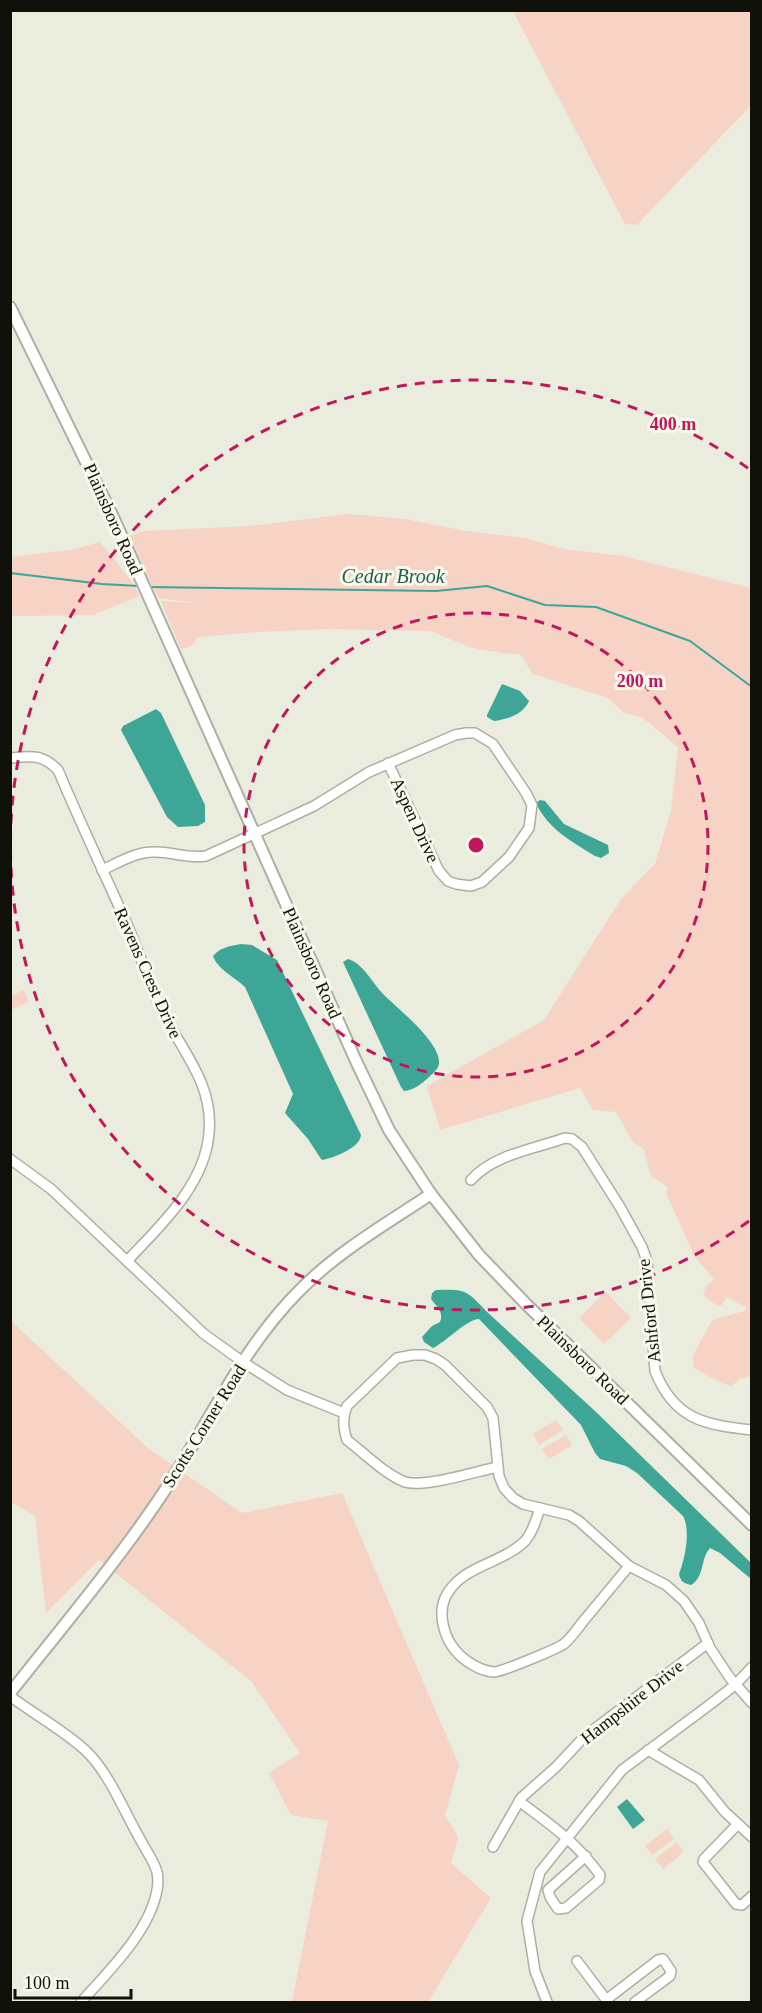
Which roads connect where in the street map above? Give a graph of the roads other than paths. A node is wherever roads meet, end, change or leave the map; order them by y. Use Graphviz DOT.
graph roads {
  1 [pos="10,307"];
  2 [pos="10,758"];
  3 [pos="388,763"];
  4 [pos="254,834"];
  5 [pos="102,870"];
  6 [pos="10,1159"];
  7 [pos="471,1180"];
  8 [pos="431,1194"];
  9 [pos="127,1261"];
  10 [pos="243,1362"];
  11 [pos="344,1413"];
  12 [pos="752,1430"];
  13 [pos="498,1467"];
  14 [pos="540,1508"];
  15 [pos="752,1525"];
  16 [pos="629,1566"];
  17 [pos="708,1643"];
  18 [pos="752,1667"];
  19 [pos="735,1684"];
  20 [pos="10,1695"];
  21 [pos="752,1703"];
  22 [pos="648,1750"];
  23 [pos="519,1801"];
  24 [pos="738,1824"];
  25 [pos="567,1837"];
  26 [pos="752,1837"];
  27 [pos="493,1847"];
  28 [pos="586,1856"];
  29 [pos="752,1896"];
  30 [pos="577,1961"];
  31 [pos="546,1999"];
  32 [pos="607,2001"];
  33 [pos="81,2002"];
  34 [pos="635,2002"];
  1 -- 4 [label="street, Plainsboro Road"];
  2 -- 5 [label="street, Ravens Crest Drive"];
  3 -- 3 [label="street, Aspen Drive"];
  3 -- 4 [label="street, Aspen Drive"];
  4 -- 5 [label="street"];
  4 -- 8 [label="street, Plainsboro Road"];
  5 -- 9 [label="street, Ravens Crest Drive"];
  6 -- 9 [label="street"];
  7 -- 12 [label="street, Ashford Drive"];
  8 -- 10 [label="street, Scotts Corner Road"];
  8 -- 15 [label="street, Plainsboro Road"];
  9 -- 10 [label="street"];
  10 -- 11 [label="street"];
  10 -- 20 [label="street, Scotts Corner Road"];
  11 -- 13 [label="street"];
  11 -- 13 [label="street"];
  13 -- 14 [label="street"];
  14 -- 16 [label="street"];
  14 -- 16 [label="street"];
  16 -- 17 [label="street"];
  17 -- 19 [label="street"];
  17 -- 23 [label="street, Hampshire Drive"];
  18 -- 19 [label="street"];
  19 -- 21 [label="street"];
  19 -- 22 [label="street"];
  20 -- 33 [label="street"];
  22 -- 24 [label="street"];
  22 -- 25 [label="street"];
  23 -- 25 [label="street"];
  23 -- 27 [label="street, Hampshire Drive"];
  24 -- 26 [label="street"];
  24 -- 29 [label="street"];
  25 -- 28 [label="street"];
  25 -- 31 [label="street"];
  28 -- 28 [label="street"];
  30 -- 32 [label="street"];
  32 -- 34 [label="street"];
}
